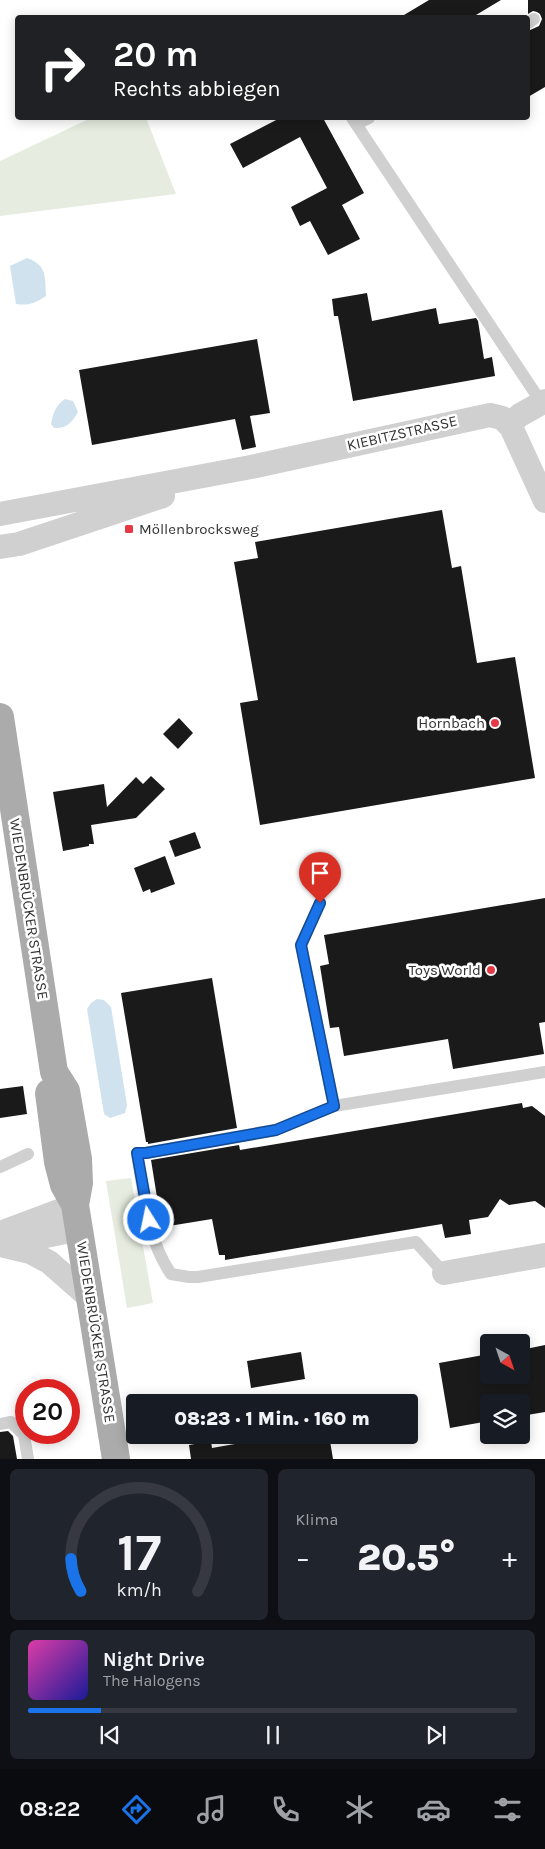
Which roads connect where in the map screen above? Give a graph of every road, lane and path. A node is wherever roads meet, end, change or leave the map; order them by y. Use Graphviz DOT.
graph roads {
  1 [pos="355,121"];
  2 [pos="543,402"];
  3 [pos="509,424"];
  4 [pos="251,466"];
  5 [pos="545,501"];
  6 [pos="0,514"];
  7 [pos="0,547"];
  8 [pos="0,716"];
  9 [pos="320,903"];
  10 [pos="545,1072"];
  11 [pos="334,1106"];
  12 [pos="28,1154"];
  13 [pos="0,1167"];
  14 [pos="77,1217"];
  15 [pos="0,1233"];
  16 [pos="0,1245"];
  17 [pos="545,1255"];
  18 [pos="444,1273"];
  19 [pos="90,1298"];
  20 [pos="0,1424"];
  21 [pos="28,1459"];
  22 [pos="116,1459"];
  1 -- 2 [label="lane"];
  2 -- 3 [label="street"];
  3 -- 4 [label="street, KIEBITZSTRASSE"];
  3 -- 5 [label="street"];
  4 -- 6 [label="street, KIEBITZSTRASSE"];
  4 -- 7 [label="street, KIEBITZSTRASSE"];
  8 -- 14 [label="main road, WIEDENBRÜCKER STRASSE"];
  9 -- 11 [label="lane"];
  10 -- 11 [label="lane"];
  11 -- 18 [label="lane"];
  12 -- 13 [label="lane"];
  14 -- 15 [label="street"];
  14 -- 16 [label="street"];
  14 -- 19 [label="main road, WIEDENBRÜCKER STRASSE"];
  16 -- 19 [label="street"];
  17 -- 18 [label="street"];
  19 -- 22 [label="main road, WIEDENBRÜCKER STRASSE"];
  20 -- 21 [label="lane"];
}
